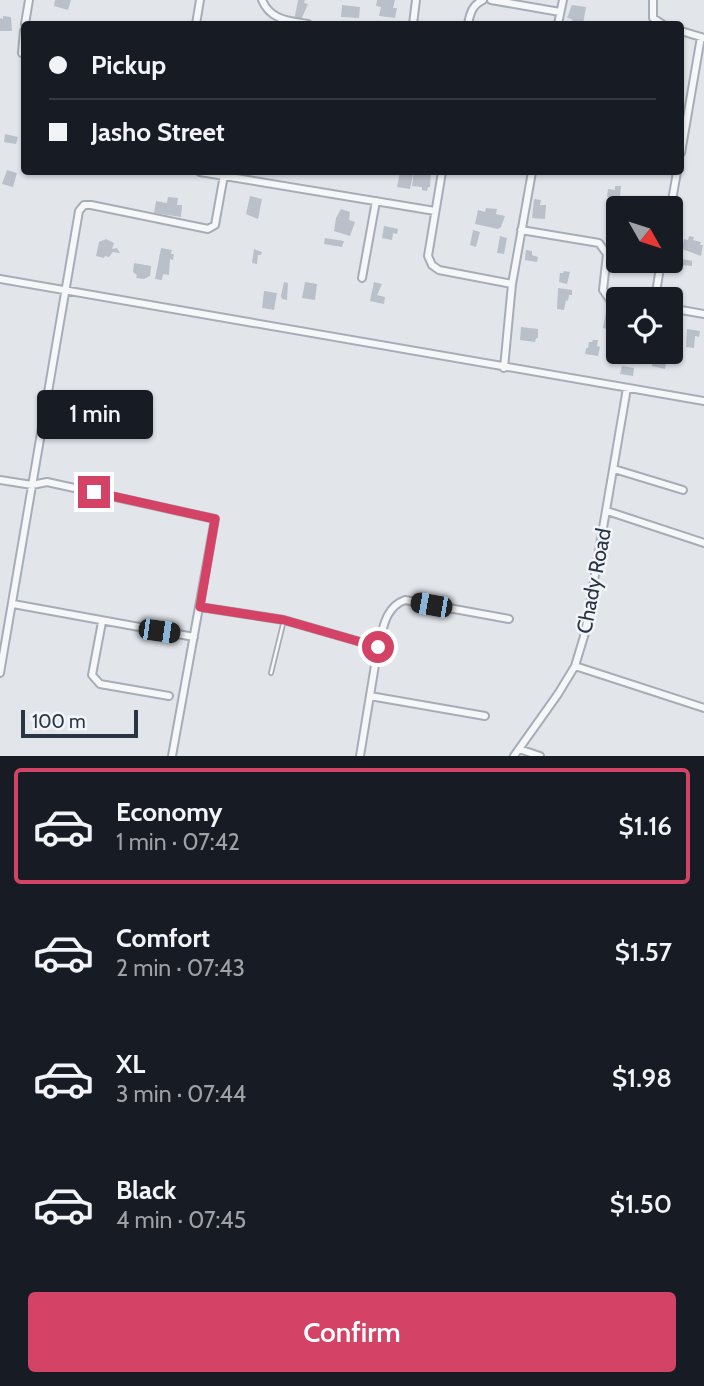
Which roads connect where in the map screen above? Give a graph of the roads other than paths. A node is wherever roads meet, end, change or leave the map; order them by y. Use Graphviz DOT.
graph roads {
  1 [pos="29,0"];
  2 [pos="200,0"];
  3 [pos="262,0"];
  4 [pos="416,0"];
  5 [pos="483,0"];
  6 [pos="491,0"];
  7 [pos="563,0"];
  8 [pos="653,0"];
  9 [pos="560,12"];
  10 [pos="26,21"];
  11 [pos="196,21"];
  12 [pos="290,21"];
  13 [pos="413,21"];
  14 [pos="469,21"];
  15 [pos="558,21"];
  16 [pos="658,21"];
  17 [pos="684,32"];
  18 [pos="703,37"];
  19 [pos="684,137"];
  20 [pos="224,175"];
  21 [pos="441,175"];
  22 [pos="531,175"];
  23 [pos="676,175"];
  24 [pos="673,196"];
  25 [pos="376,201"];
  26 [pos="435,211"];
  27 [pos="521,230"];
  28 [pos="362,278"];
  29 [pos="0,279"];
  30 [pos="512,284"];
  31 [pos="64,291"];
  32 [pos="606,294"];
  33 [pos="683,310"];
  34 [pos="704,314"];
  35 [pos="504,368"];
  36 [pos="627,388"];
  37 [pos="704,401"];
  38 [pos="614,470"];
  39 [pos="0,480"];
  40 [pos="32,485"];
  41 [pos="683,490"];
  42 [pos="607,510"];
  43 [pos="704,543"];
  44 [pos="13,604"];
  45 [pos="200,607"];
  46 [pos="509,619"];
  47 [pos="284,620"];
  48 [pos="102,622"];
  49 [pos="0,623"];
  50 [pos="9,624"];
  51 [pos="194,637"];
  52 [pos="378,647"];
  53 [pos="575,666"];
  54 [pos="0,673"];
  55 [pos="271,673"];
  56 [pos="169,696"];
  57 [pos="370,696"];
  58 [pos="704,708"];
  59 [pos="485,716"];
  60 [pos="519,749"];
  61 [pos="172,756"];
  62 [pos="360,756"];
  63 [pos="514,756"];
  64 [pos="540,756"];
  1 -- 10 [label="street"];
  2 -- 11 [label="street"];
  3 -- 12 [label="street"];
  4 -- 13 [label="street"];
  5 -- 14 [label="street"];
  6 -- 9 [label="street"];
  7 -- 9 [label="street"];
  8 -- 16 [label="street"];
  9 -- 15 [label="street"];
  17 -- 18 [label="street"];
  18 -- 19 [label="street"];
  20 -- 25 [label="street"];
  20 -- 31 [label="street"];
  21 -- 26 [label="street"];
  22 -- 27 [label="street"];
  23 -- 24 [label="street"];
  25 -- 26 [label="street"];
  25 -- 28 [label="street"];
  26 -- 30 [label="street"];
  27 -- 30 [label="street"];
  27 -- 32 [label="street"];
  29 -- 31 [label="street"];
  30 -- 35 [label="street"];
  31 -- 35 [label="street"];
  31 -- 40 [label="street"];
  33 -- 34 [label="street"];
  35 -- 36 [label="street"];
  36 -- 37 [label="street"];
  36 -- 38 [label="street, Chady Road"];
  38 -- 41 [label="street"];
  38 -- 42 [label="street, Chady Road"];
  39 -- 40 [label="street"];
  40 -- 44 [label="street"];
  40 -- 45 [label="street"];
  42 -- 43 [label="street"];
  42 -- 53 [label="street, Chady Road"];
  44 -- 48 [label="street"];
  44 -- 50 [label="street"];
  45 -- 47 [label="street"];
  45 -- 51 [label="street"];
  46 -- 52 [label="street"];
  47 -- 52 [label="street"];
  47 -- 55 [label="lane"];
  48 -- 51 [label="street"];
  48 -- 56 [label="street"];
  49 -- 50 [label="street"];
  50 -- 54 [label="street"];
  51 -- 61 [label="street"];
  52 -- 57 [label="street"];
  53 -- 58 [label="street"];
  53 -- 60 [label="street, Chady Road"];
  57 -- 59 [label="street"];
  57 -- 62 [label="street"];
  60 -- 63 [label="street, Chady Road"];
  60 -- 64 [label="street"];
}
